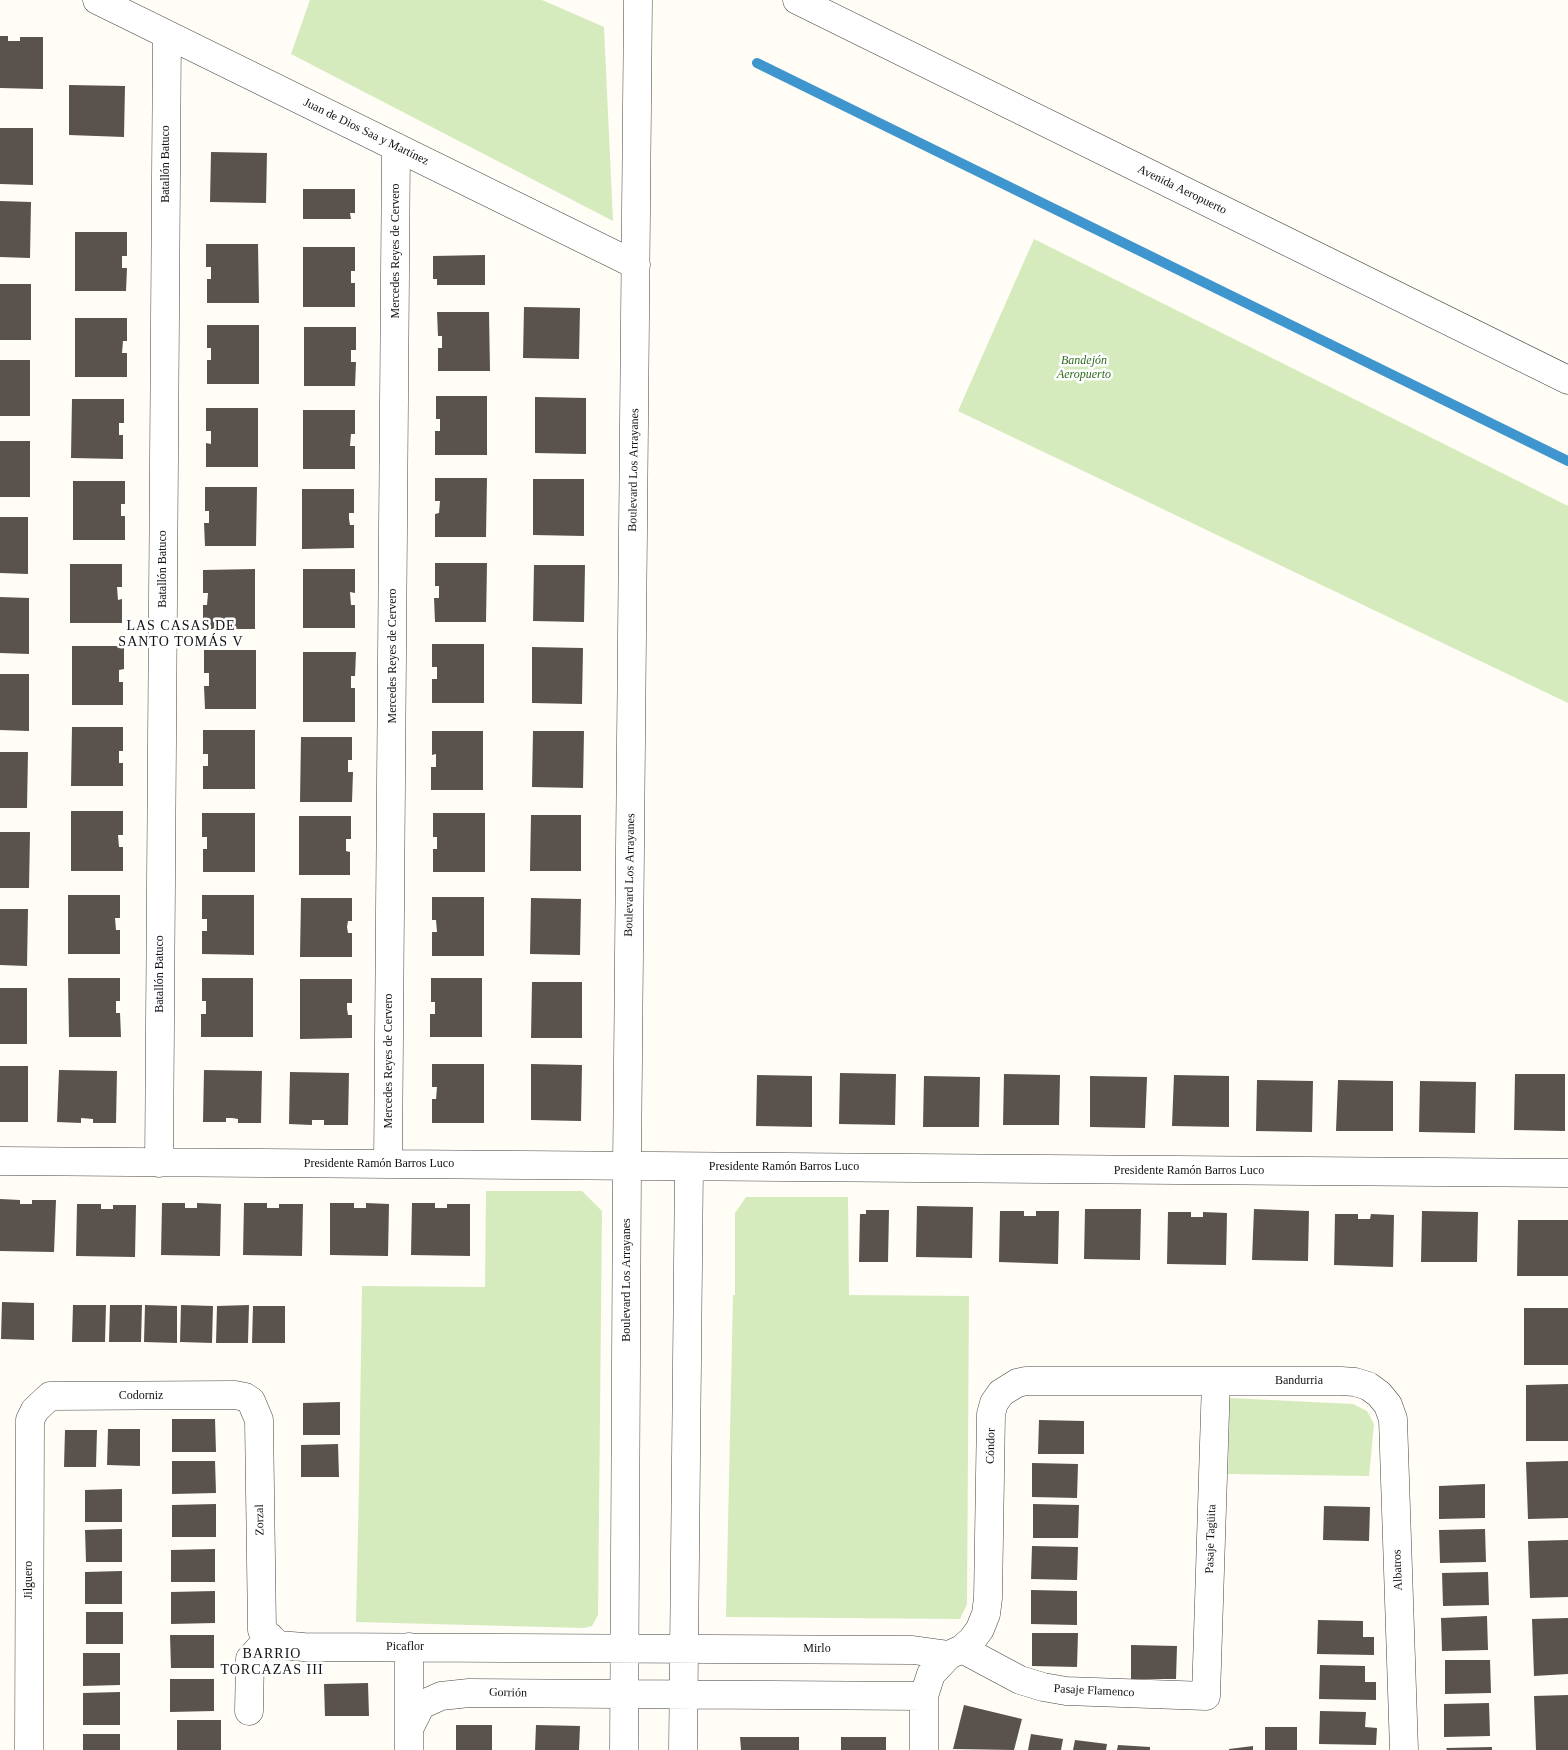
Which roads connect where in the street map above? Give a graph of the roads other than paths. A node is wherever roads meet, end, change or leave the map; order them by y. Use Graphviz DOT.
graph roads {
  1 [pos="97,0"];
  2 [pos="638,0"];
  3 [pos="797,0"];
  4 [pos="167,35"];
  5 [pos="396,147"];
  6 [pos="636,265"];
  7 [pos="1568,380"];
  8 [pos="0,1162"];
  9 [pos="159,1163"];
  10 [pos="388,1164"];
  11 [pos="627,1166"];
  12 [pos="689,1167"];
  13 [pos="1568,1173"];
  14 [pos="1216,1381"];
  15 [pos="1379,1394"];
  16 [pos="251,1401"];
  17 [pos="35,1410"];
  18 [pos="270,1637"];
  19 [pos="409,1647"];
  20 [pos="625,1649"];
  21 [pos="685,1649"];
  22 [pos="955,1652"];
  23 [pos="624,1694"];
  24 [pos="684,1695"];
  25 [pos="924,1696"];
  26 [pos="1206,1696"];
  27 [pos="249,1711"];
  28 [pos="409,1740"];
  29 [pos="29,1750"];
  30 [pos="624,1750"];
  31 [pos="683,1750"];
  32 [pos="924,1750"];
  33 [pos="1404,1750"];
  1 -- 4 [label="street, Juan de Dios Saa y Martínez"];
  2 -- 6 [label="street, Boulevard Los Arrayanes"];
  3 -- 7 [label="street, Avenida Aeropuerto"];
  4 -- 5 [label="street, Juan de Dios Saa y Martínez"];
  4 -- 9 [label="street, Batallón Batuco"];
  5 -- 6 [label="street, Juan de Dios Saa y Martínez"];
  5 -- 10 [label="street, Mercedes Reyes de Cervero"];
  6 -- 11 [label="street, Boulevard Los Arrayanes"];
  8 -- 9 [label="street, Presidente Ramón Barros Luco"];
  9 -- 10 [label="street, Presidente Ramón Barros Luco"];
  10 -- 11 [label="street, Presidente Ramón Barros Luco"];
  11 -- 12 [label="street, Presidente Ramón Barros Luco"];
  11 -- 20 [label="street, Boulevard Los Arrayanes"];
  12 -- 13 [label="street, Presidente Ramón Barros Luco"];
  12 -- 21 [label="street"];
  14 -- 15 [label="street, Bandurria"];
  14 -- 22 [label="street, Cóndor"];
  14 -- 26 [label="street, Pasaje Tagüita"];
  15 -- 33 [label="street, Albatros"];
  16 -- 17 [label="street, Codorniz"];
  16 -- 18 [label="street, Zorzal"];
  17 -- 29 [label="street, Jilguero"];
  18 -- 19 [label="street, Picaflor"];
  18 -- 27 [label="street"];
  19 -- 20 [label="street, Picaflor"];
  19 -- 28 [label="street, Gorrión"];
  20 -- 21 [label="street, Picaflor"];
  20 -- 23 [label="street, Boulevard Los Arrayanes"];
  21 -- 22 [label="street, Mirlo"];
  21 -- 24 [label="street"];
  22 -- 25 [label="street, Cóndor"];
  22 -- 26 [label="street, Pasaje Flamenco"];
  23 -- 24 [label="street, Gorrión"];
  23 -- 28 [label="street, Gorrión"];
  23 -- 30 [label="street, Boulevard Los Arrayanes"];
  24 -- 25 [label="street"];
  24 -- 31 [label="street"];
  25 -- 32 [label="street, Cóndor"];
}
